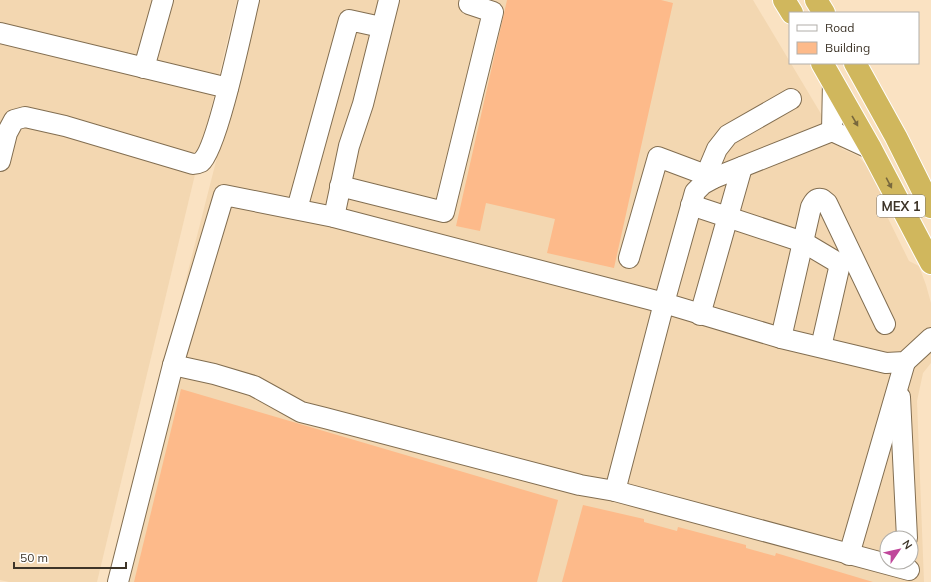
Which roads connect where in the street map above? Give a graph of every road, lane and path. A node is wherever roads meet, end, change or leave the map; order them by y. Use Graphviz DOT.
graph roads {
  1 [pos="162,0"];
  2 [pos="249,0"];
  3 [pos="389,0"];
  4 [pos="470,0"];
  5 [pos="784,0"];
  6 [pos="816,0"];
  7 [pos="791,12"];
  8 [pos="823,12"];
  9 [pos="381,27"];
  10 [pos="0,33"];
  11 [pos="823,64"];
  12 [pos="856,64"];
  13 [pos="144,68"];
  14 [pos="833,82"];
  15 [pos="228,88"];
  16 [pos="791,99"];
  17 [pos="832,131"];
  18 [pos="871,149"];
  19 [pos="0,161"];
  20 [pos="742,167"];
  21 [pos="710,176"];
  22 [pos="340,186"];
  23 [pos="691,205"];
  24 [pos="931,207"];
  25 [pos="297,209"];
  26 [pos="334,217"];
  27 [pos="728,217"];
  28 [pos="803,242"];
  29 [pos="629,258"];
  30 [pos="846,261"];
  31 [pos="931,263"];
  32 [pos="664,303"];
  33 [pos="700,315"];
  34 [pos="885,324"];
  35 [pos="781,338"];
  36 [pos="931,338"];
  37 [pos="821,348"];
  38 [pos="905,362"];
  39 [pos="174,365"];
  40 [pos="900,382"];
  41 [pos="615,492"];
  42 [pos="907,530"];
  43 [pos="849,555"];
  44 [pos="909,571"];
  45 [pos="118,582"];
  1 -- 13 [label="lane"];
  2 -- 15 [label="lane"];
  3 -- 9 [label="lane"];
  4 -- 22 [label="lane"];
  5 -- 7 [label="highway"];
  6 -- 8 [label="highway"];
  9 -- 22 [label="lane"];
  9 -- 25 [label="lane"];
  10 -- 13 [label="lane"];
  11 -- 14 [label="highway, MEX 1"];
  12 -- 24 [label="highway, MEX 1"];
  13 -- 15 [label="lane"];
  14 -- 17 [label="lane"];
  14 -- 18 [label="highway, MEX 1, one-way"];
  15 -- 19 [label="lane"];
  16 -- 21 [label="lane"];
  17 -- 18 [label="lane"];
  17 -- 20 [label="lane"];
  18 -- 31 [label="highway, MEX 1, one-way"];
  20 -- 21 [label="lane"];
  20 -- 27 [label="lane"];
  21 -- 23 [label="lane"];
  21 -- 29 [label="lane"];
  22 -- 26 [label="lane"];
  23 -- 27 [label="lane"];
  23 -- 32 [label="lane"];
  25 -- 26 [label="lane"];
  25 -- 39 [label="lane"];
  26 -- 32 [label="lane"];
  27 -- 28 [label="lane"];
  27 -- 33 [label="lane"];
  28 -- 30 [label="lane"];
  28 -- 30 [label="lane"];
  28 -- 35 [label="lane"];
  30 -- 34 [label="lane"];
  30 -- 37 [label="lane"];
  32 -- 33 [label="lane"];
  32 -- 41 [label="lane"];
  33 -- 35 [label="lane"];
  35 -- 37 [label="lane"];
  36 -- 38 [label="lane"];
  37 -- 38 [label="lane"];
  38 -- 40 [label="lane"];
  39 -- 41 [label="lane"];
  39 -- 45 [label="lane"];
  40 -- 42 [label="lane"];
  40 -- 43 [label="lane"];
  41 -- 43 [label="lane"];
  43 -- 44 [label="lane"];
}
